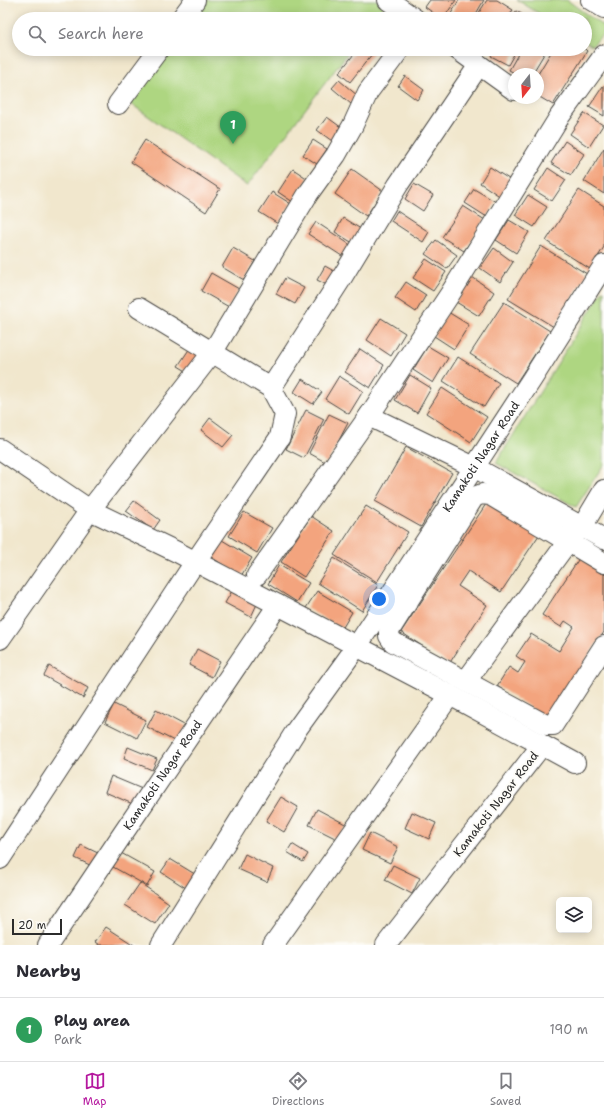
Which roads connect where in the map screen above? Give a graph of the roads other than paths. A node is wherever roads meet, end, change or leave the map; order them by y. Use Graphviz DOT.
graph roads {
  1 [pos="195,0"];
  2 [pos="388,0"];
  3 [pos="591,0"];
  4 [pos="604,8"];
  5 [pos="186,12"];
  6 [pos="405,12"];
  7 [pos="604,55"];
  8 [pos="154,56"];
  9 [pos="395,56"];
  10 [pos="467,56"];
  11 [pos="479,65"];
  12 [pos="508,86"];
  13 [pos="118,104"];
  14 [pos="602,274"];
  15 [pos="139,308"];
  16 [pos="212,353"];
  17 [pos="271,388"];
  18 [pos="369,416"];
  19 [pos="0,450"];
  20 [pos="474,467"];
  21 [pos="604,490"];
  22 [pos="90,510"];
  23 [pos="582,527"];
  24 [pos="604,539"];
  25 [pos="568,542"];
  26 [pos="195,562"];
  27 [pos="604,563"];
  28 [pos="257,575"];
  29 [pos="278,605"];
  30 [pos="0,639"];
  31 [pos="356,646"];
  32 [pos="604,646"];
  33 [pos="604,665"];
  34 [pos="466,681"];
  35 [pos="450,695"];
  36 [pos="568,721"];
  37 [pos="542,745"];
  38 [pos="575,763"];
  39 [pos="0,858"];
  40 [pos="48,945"];
  41 [pos="161,945"];
  42 [pos="273,945"];
  43 [pos="386,945"];
  1 -- 5 [label="street"];
  2 -- 6 [label="street"];
  3 -- 4 [label="street"];
  7 -- 18 [label="street"];
  8 -- 13 [label="street"];
  9 -- 16 [label="street"];
  10 -- 11 [label="street"];
  11 -- 12 [label="street"];
  11 -- 17 [label="street"];
  14 -- 20 [label="street, Kamakoti Nagar Road"];
  15 -- 16 [label="street"];
  16 -- 17 [label="street"];
  16 -- 22 [label="street"];
  17 -- 26 [label="street"];
  18 -- 20 [label="street"];
  18 -- 28 [label="street"];
  19 -- 22 [label="street, Kamakoti Nagar Road"];
  20 -- 23 [label="street"];
  20 -- 31 [label="street, Kamakoti Nagar Road"];
  21 -- 23 [label="street"];
  22 -- 26 [label="street, Kamakoti Nagar Road"];
  22 -- 30 [label="street"];
  23 -- 24 [label="street"];
  23 -- 25 [label="street"];
  25 -- 27 [label="street"];
  25 -- 34 [label="street"];
  25 -- 34 [label="street"];
  26 -- 29 [label="street, Kamakoti Nagar Road"];
  26 -- 39 [label="street"];
  29 -- 31 [label="street, Kamakoti Nagar Road"];
  29 -- 40 [label="street, Kamakoti Nagar Road"];
  31 -- 35 [label="street, Kamakoti Nagar Road"];
  31 -- 41 [label="street, Kamakoti Nagar Road"];
  32 -- 34 [label="street"];
  33 -- 36 [label="street"];
  35 -- 37 [label="street, Kamakoti Nagar Road"];
  35 -- 42 [label="street"];
  37 -- 38 [label="street"];
  37 -- 43 [label="street, Kamakoti Nagar Road"];
}
